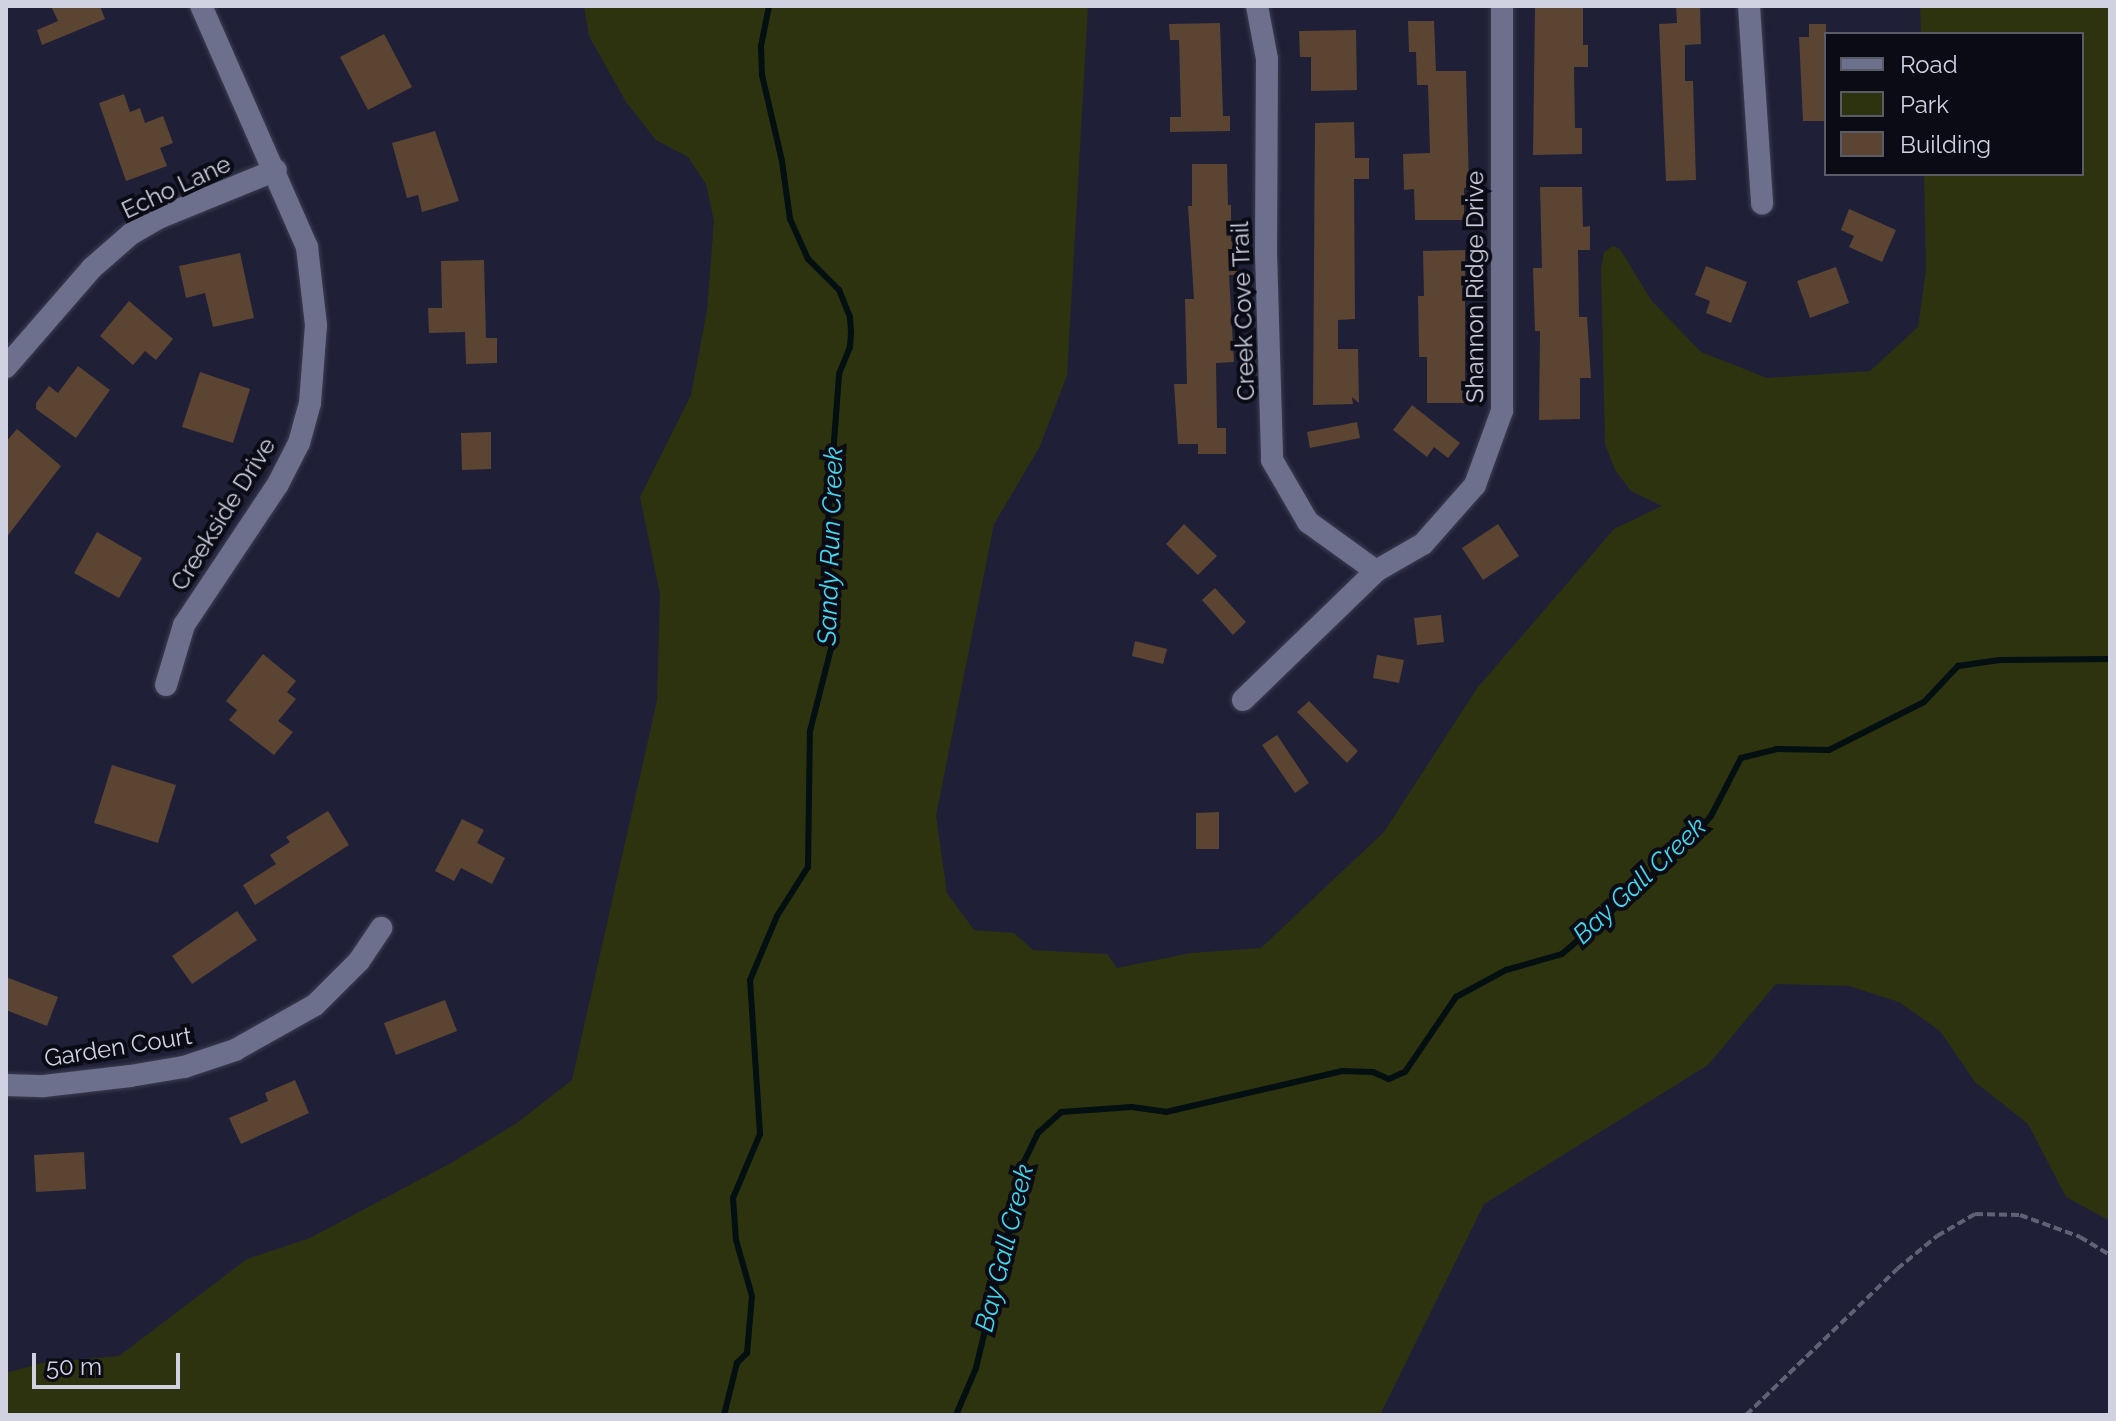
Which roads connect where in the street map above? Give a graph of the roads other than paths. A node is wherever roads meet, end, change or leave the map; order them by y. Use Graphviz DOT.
graph roads {
  1 [pos="201,6"];
  2 [pos="1257,6"];
  3 [pos="1502,6"];
  4 [pos="1749,6"];
  5 [pos="276,170"];
  6 [pos="1762,204"];
  7 [pos="6,367"];
  8 [pos="1376,571"];
  9 [pos="166,685"];
  10 [pos="1243,700"];
  11 [pos="381,928"];
  12 [pos="6,1085"];
  1 -- 5 [label="street, Creekside Drive"];
  2 -- 8 [label="street, Creek Cove Trail"];
  3 -- 8 [label="street, Shannon Ridge Drive"];
  4 -- 6 [label="street"];
  5 -- 7 [label="street, Echo Lane"];
  5 -- 9 [label="street, Creekside Drive"];
  8 -- 10 [label="street, Shannon Ridge Drive"];
  11 -- 12 [label="street, Garden Court"];
}
